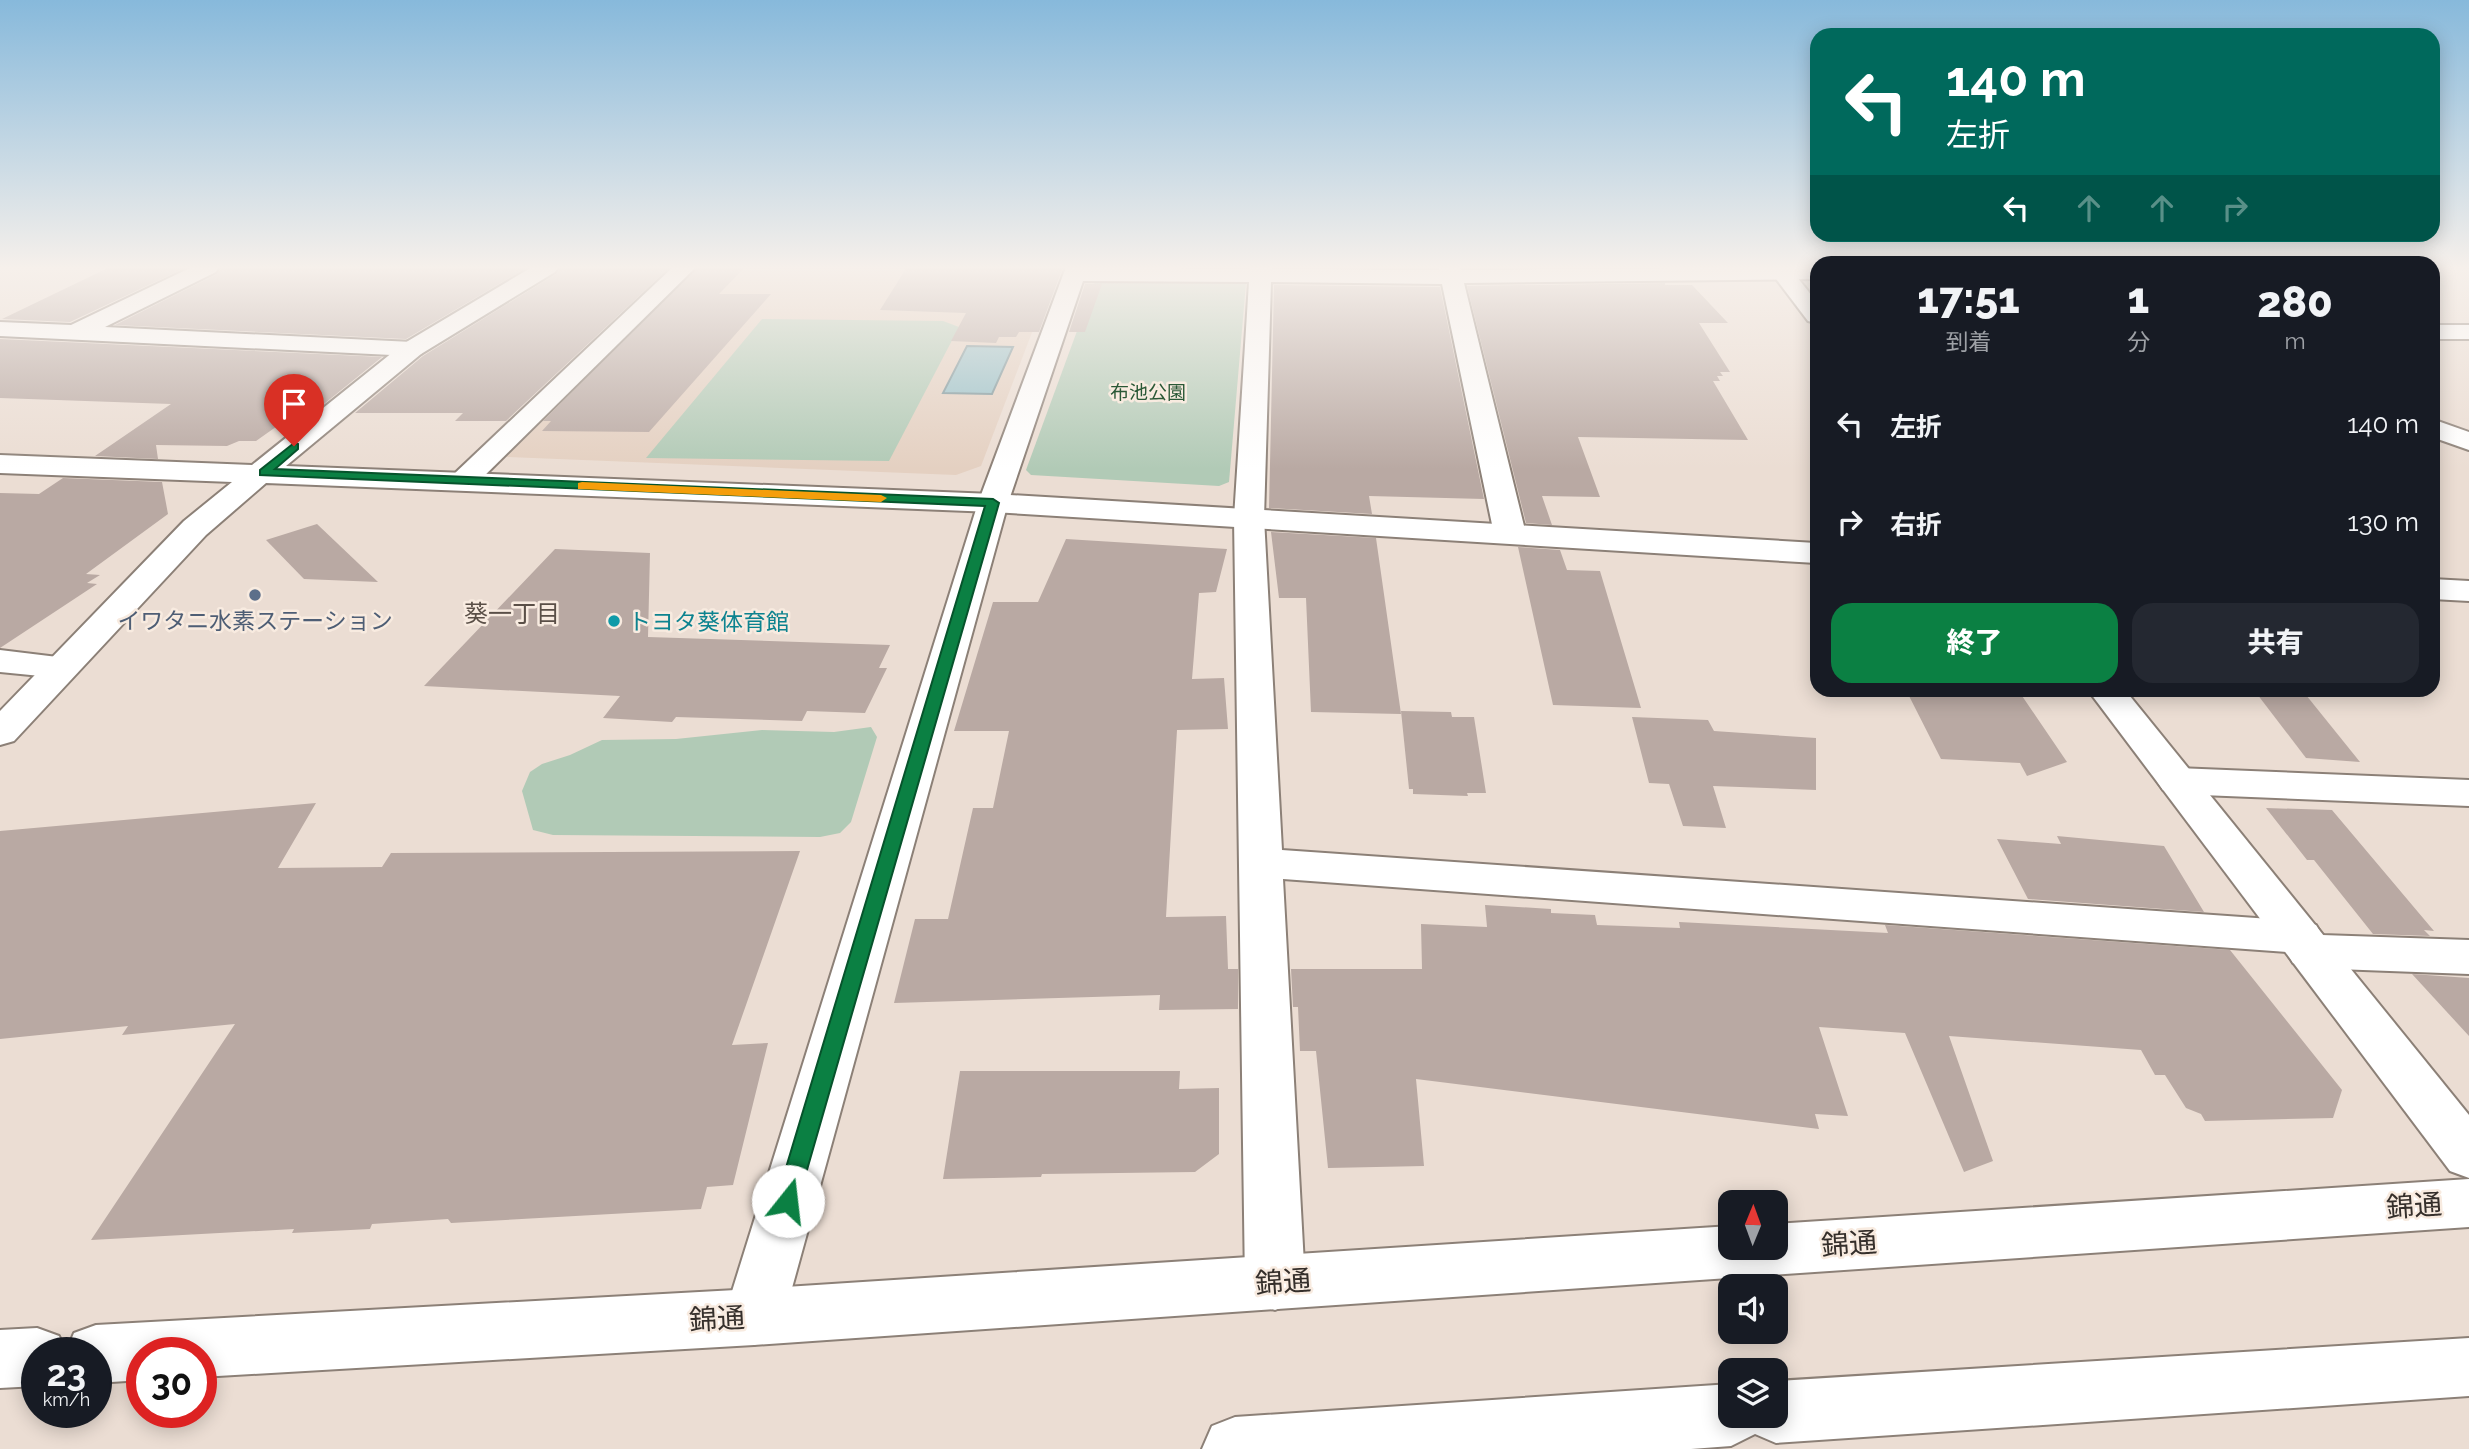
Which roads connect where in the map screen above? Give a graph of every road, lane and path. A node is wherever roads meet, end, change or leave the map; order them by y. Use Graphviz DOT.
graph roads {
  1 [pos="129,335"];
  2 [pos="436,335"];
  3 [pos="615,335"];
  4 [pos="1052,335"];
  5 [pos="1257,335"];
  6 [pos="1464,335"];
  7 [pos="412,349"];
  8 [pos="2440,430"];
  9 [pos="2469,442"];
  10 [pos="0,464"];
  11 [pos="264,472"];
  12 [pos="463,481"];
  13 [pos="993,503"];
  14 [pos="1249,518"];
  15 [pos="1510,534"];
  16 [pos="1810,553"];
  17 [pos="2440,589"];
  18 [pos="2469,591"];
  19 [pos="0,662"];
  20 [pos="61,667"];
  21 [pos="2112,697"];
  22 [pos="0,733"];
  23 [pos="2177,780"];
  24 [pos="2469,793"];
  25 [pos="1261,863"];
  26 [pos="2305,944"];
  27 [pos="2469,957"];
  28 [pos="2469,1155"];
  29 [pos="2469,1203"];
  30 [pos="1275,1283"];
  31 [pos="754,1317"];
  32 [pos="112,1353"];
  33 [pos="21,1358"];
  34 [pos="0,1359"];
  35 [pos="2469,1367"];
  36 [pos="1788,1411"];
  37 [pos="1718,1416"];
  38 [pos="1235,1449"];
  1 -- 7 [label="street"];
  2 -- 7 [label="street"];
  3 -- 12 [label="street"];
  4 -- 13 [label="street"];
  5 -- 14 [label="street"];
  6 -- 15 [label="street"];
  7 -- 11 [label="street"];
  8 -- 9 [label="street"];
  10 -- 11 [label="street"];
  11 -- 12 [label="street"];
  11 -- 20 [label="street"];
  12 -- 13 [label="street"];
  13 -- 14 [label="street"];
  13 -- 31 [label="street"];
  14 -- 15 [label="street"];
  14 -- 25 [label="street"];
  15 -- 16 [label="street"];
  17 -- 18 [label="street"];
  19 -- 20 [label="street"];
  20 -- 22 [label="street"];
  21 -- 23 [label="street"];
  23 -- 24 [label="street"];
  23 -- 26 [label="street"];
  25 -- 26 [label="street"];
  25 -- 30 [label="street"];
  26 -- 27 [label="street"];
  26 -- 28 [label="street"];
  29 -- 30 [label="street, 錦通"];
  30 -- 31 [label="street, 錦通"];
  31 -- 32 [label="street, 錦通"];
  33 -- 34 [label="street"];
  35 -- 36 [label="street"];
  37 -- 38 [label="street"];
}
